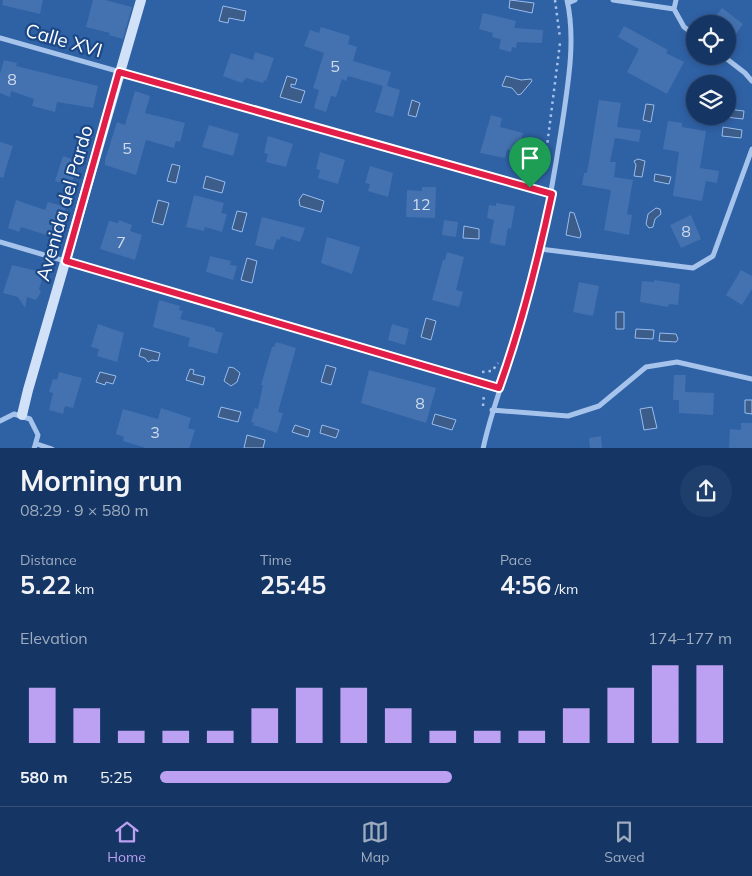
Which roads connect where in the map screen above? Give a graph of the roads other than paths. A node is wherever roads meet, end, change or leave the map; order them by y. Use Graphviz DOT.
graph roads {
  1 [pos="141,0"];
  2 [pos="575,0"];
  3 [pos="613,0"];
  4 [pos="676,0"];
  5 [pos="567,2"];
  6 [pos="674,9"];
  7 [pos="686,28"];
  8 [pos="0,38"];
  9 [pos="735,65"];
  10 [pos="119,72"];
  11 [pos="752,81"];
  12 [pos="752,148"];
  13 [pos="552,194"];
  14 [pos="0,242"];
  15 [pos="540,249"];
  16 [pos="66,261"];
  17 [pos="752,379"];
  18 [pos="499,388"];
  19 [pos="492,410"];
  20 [pos="22,415"];
  21 [pos="0,421"];
  22 [pos="36,446"];
  23 [pos="52,448"];
  24 [pos="483,448"];
  1 -- 10 [label="street, Avenida del Pardo"];
  2 -- 5 [label="street"];
  3 -- 6 [label="street"];
  4 -- 6 [label="street"];
  5 -- 13 [label="street"];
  6 -- 7 [label="street"];
  8 -- 10 [label="street, Calle XVI"];
  9 -- 11 [label="street"];
  10 -- 13 [label="street, Calle XVI"];
  10 -- 16 [label="street, Avenida del Pardo"];
  12 -- 15 [label="street"];
  13 -- 15 [label="street"];
  14 -- 16 [label="street"];
  15 -- 18 [label="street"];
  16 -- 18 [label="street"];
  16 -- 20 [label="street, Avenida del Pardo"];
  17 -- 19 [label="street"];
  18 -- 19 [label="street"];
  19 -- 24 [label="street"];
  20 -- 21 [label="street"];
  20 -- 22 [label="street"];
  22 -- 23 [label="street"];
}
